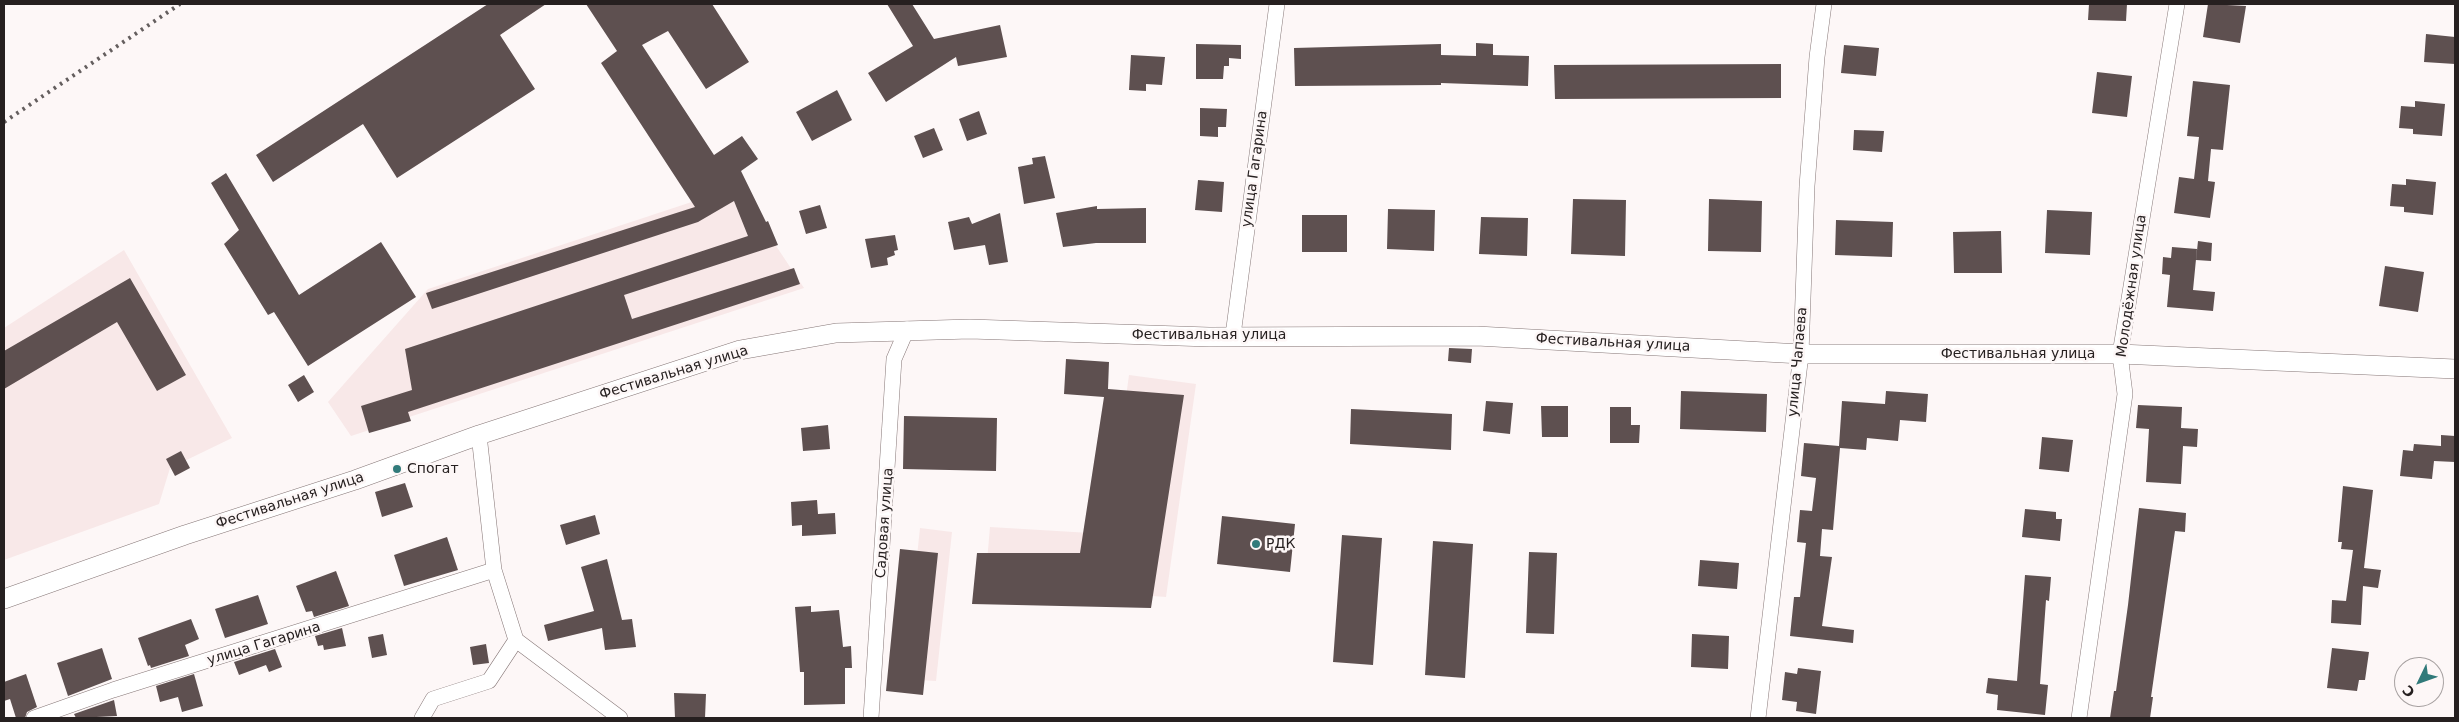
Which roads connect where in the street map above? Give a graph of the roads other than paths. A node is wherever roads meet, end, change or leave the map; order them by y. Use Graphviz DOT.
graph roads {
  1 [pos="1277,4"];
  2 [pos="1824,4"];
  3 [pos="2177,4"];
  4 [pos="907,330"];
  5 [pos="1233,335"];
  6 [pos="1802,354"];
  7 [pos="2120,354"];
  8 [pos="2455,369"];
  9 [pos="479,435"];
  10 [pos="494,570"];
  11 [pos="4,599"];
  12 [pos="516,640"];
  13 [pos="34,718"];
  14 [pos="422,718"];
  15 [pos="620,718"];
  16 [pos="871,718"];
  17 [pos="1758,718"];
  18 [pos="2080,718"];
  1 -- 5 [label="street, улица Гагарина"];
  2 -- 6 [label="street, улица Чапаева"];
  3 -- 7 [label="street, Молодёжная улица"];
  4 -- 5 [label="street, Фестивальная улица"];
  4 -- 9 [label="street, Фестивальная улица"];
  4 -- 16 [label="street, Садовая улица"];
  5 -- 6 [label="street, Фестивальная улица"];
  6 -- 7 [label="street, Фестивальная улица"];
  6 -- 17 [label="street, улица Чапаева"];
  7 -- 8 [label="street, Фестивальная улица"];
  7 -- 18 [label="street, Молодёжная улица"];
  9 -- 10 [label="street"];
  9 -- 11 [label="street, Фестивальная улица"];
  10 -- 12 [label="street"];
  10 -- 13 [label="street, улица Гагарина"];
  12 -- 14 [label="street"];
  12 -- 15 [label="street"];
}
